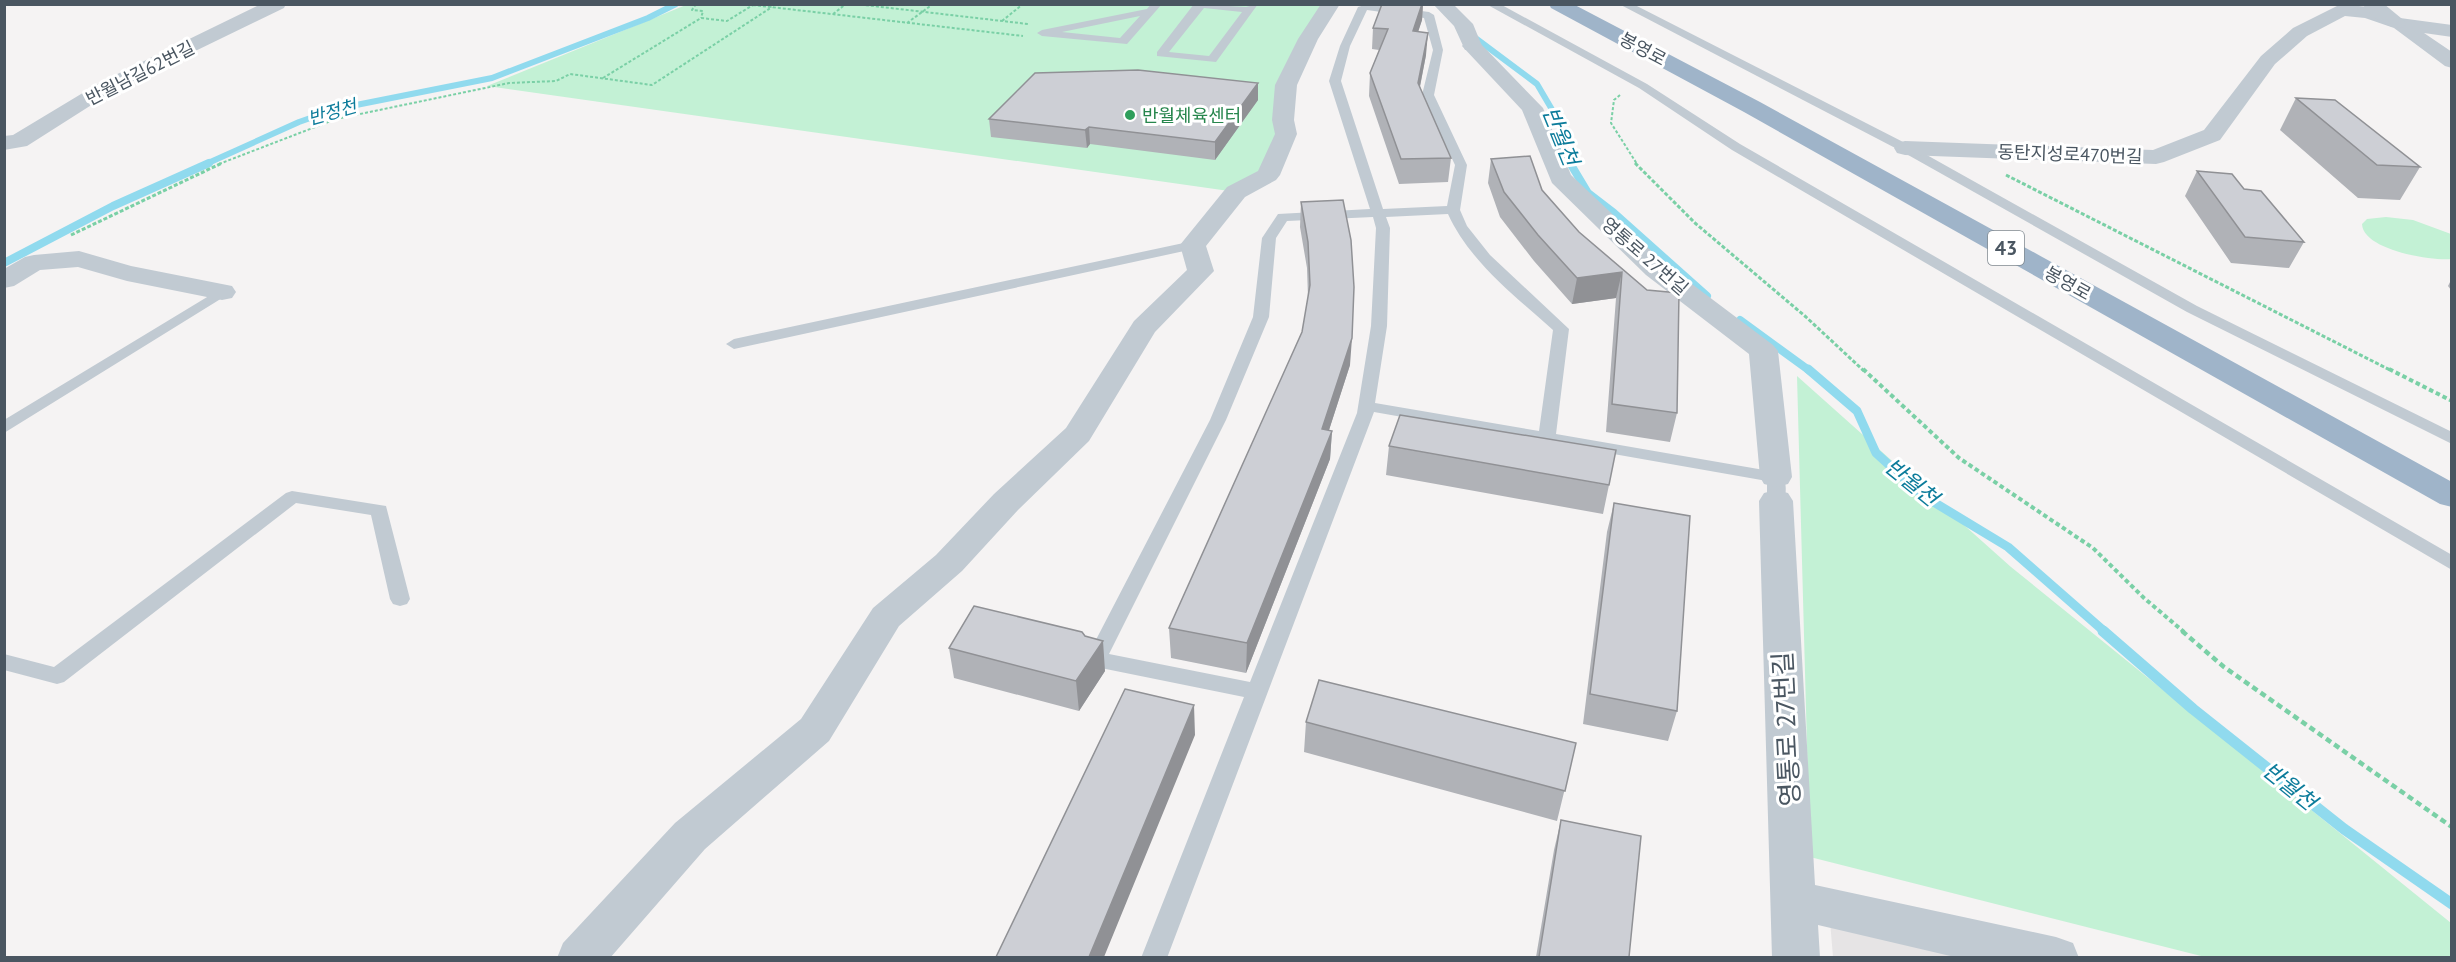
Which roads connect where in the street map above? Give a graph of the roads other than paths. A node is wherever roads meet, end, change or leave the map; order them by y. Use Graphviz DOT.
graph roads {
  1 [pos="277,4"];
  2 [pos="1331,4"];
  3 [pos="1442,4"];
  4 [pos="1491,4"];
  5 [pos="1558,4"];
  6 [pos="1624,4"];
  7 [pos="2371,4"];
  8 [pos="1201,5"];
  9 [pos="1251,7"];
  10 [pos="1154,8"];
  11 [pos="2397,23"];
  12 [pos="2451,31"];
  13 [pos="2451,62"];
  14 [pos="1853,121"];
  15 [pos="1840,125"];
  16 [pos="4,142"];
  17 [pos="1757,146"];
  18 [pos="1736,147"];
  19 [pos="1905,148"];
  20 [pos="1453,210"];
  21 [pos="1378,211"];
  22 [pos="1193,245"];
  23 [pos="4,280"];
  24 [pos="222,292"];
  25 [pos="734,344"];
  26 [pos="1366,406"];
  27 [pos="4,428"];
  28 [pos="1547,437"];
  29 [pos="2451,439"];
  30 [pos="1776,489"];
  31 [pos="2451,496"];
  32 [pos="2451,564"];
  33 [pos="400,599"];
  34 [pos="4,662"];
  35 [pos="1257,691"];
  36 [pos="1794,900"];
  37 [pos="580,957"];
  38 [pos="1154,957"];
  39 [pos="1796,957"];
  40 [pos="2056,957"];
  1 -- 16 [label="street, 반월남길62번길"];
  2 -- 22 [label="street"];
  3 -- 30 [label="street, 영통로 27번길"];
  4 -- 18 [label="lane"];
  5 -- 31 [label="highway, 봉영로 / 43"];
  6 -- 14 [label="lane"];
  7 -- 11 [label="street"];
  8 -- 9 [label="lane"];
  8 -- 9 [label="lane"];
  10 -- 10 [label="lane"];
  11 -- 12 [label="street"];
  11 -- 13 [label="street"];
  11 -- 19 [label="street, 동탄지성로470번길"];
  14 -- 15 [label="lane"];
  14 -- 19 [label="lane"];
  17 -- 18 [label="lane"];
  18 -- 32 [label="lane"];
  19 -- 29 [label="lane"];
  20 -- 21 [label="lane"];
  20 -- 21 [label="lane"];
  20 -- 28 [label="lane"];
  21 -- 26 [label="lane"];
  21 -- 35 [label="lane"];
  22 -- 25 [label="lane"];
  22 -- 37 [label="street"];
  23 -- 24 [label="street"];
  24 -- 27 [label="lane"];
  26 -- 28 [label="lane"];
  26 -- 35 [label="lane"];
  28 -- 30 [label="lane"];
  30 -- 36 [label="street, 영통로 27번길"];
  33 -- 34 [label="lane"];
  35 -- 38 [label="lane"];
  36 -- 39 [label="street, 영통로 27번길"];
  36 -- 40 [label="street"];
}
